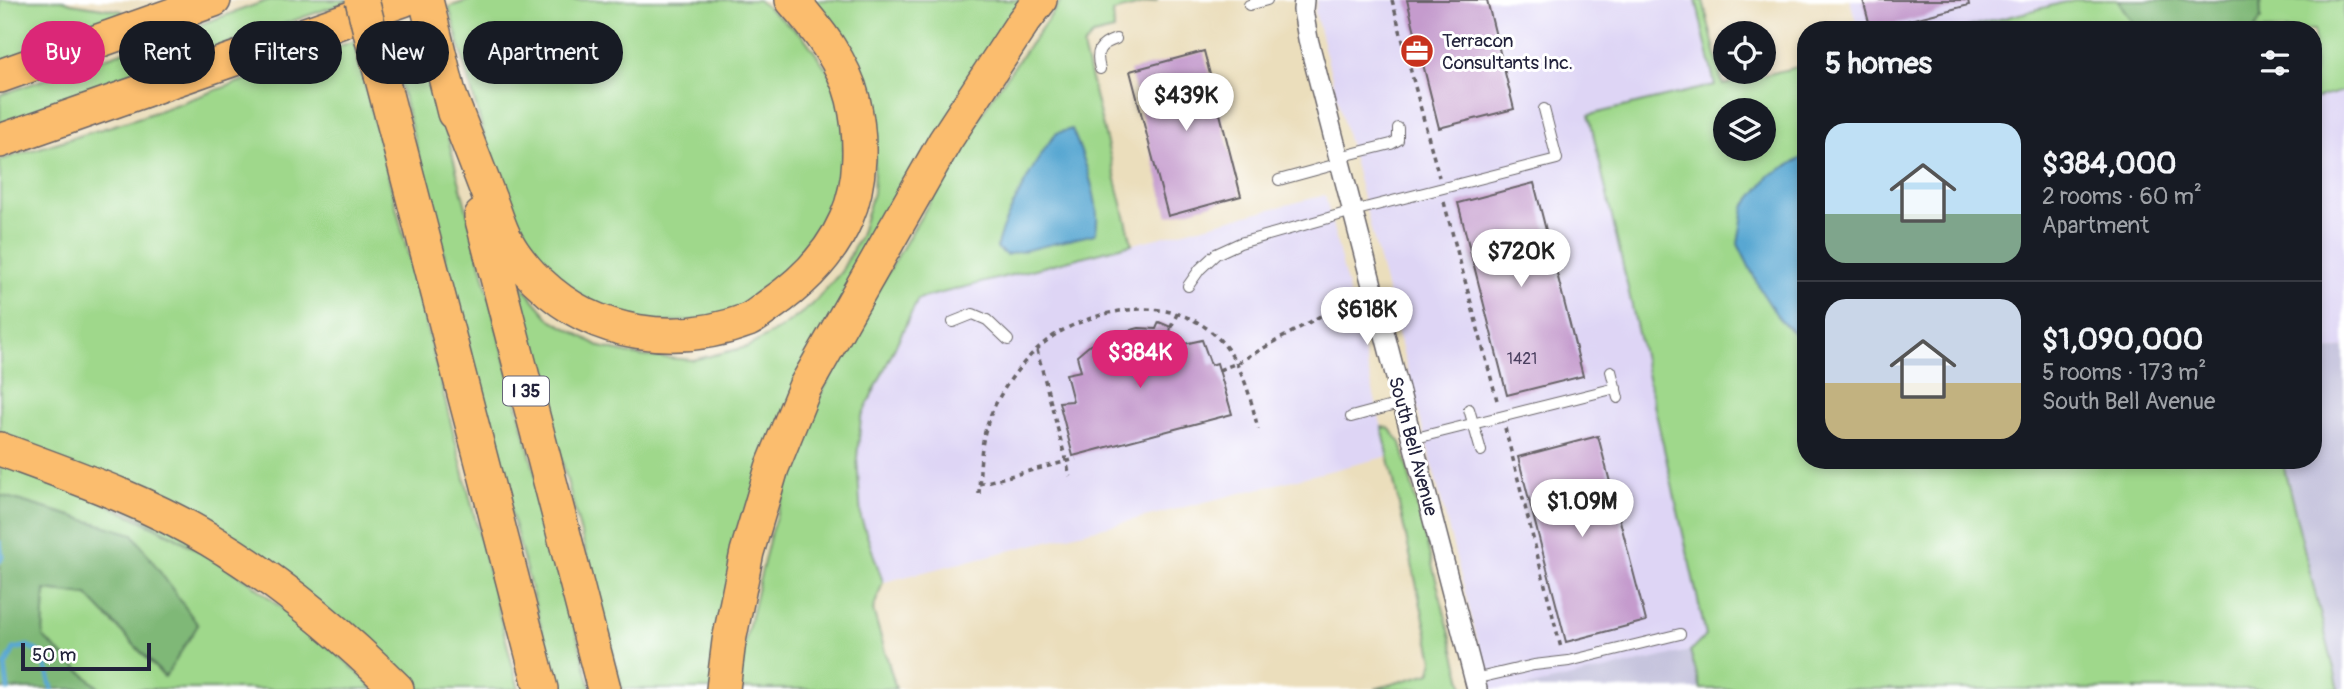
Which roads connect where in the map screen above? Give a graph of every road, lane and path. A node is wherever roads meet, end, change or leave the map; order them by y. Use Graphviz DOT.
graph roads {
  1 [pos="214,0"];
  2 [pos="362,0"];
  3 [pos="403,0"];
  4 [pos="426,0"];
  5 [pos="792,0"];
  6 [pos="1040,0"];
  7 [pos="1267,0"];
  8 [pos="1304,0"];
  9 [pos="1392,0"];
  10 [pos="1249,5"];
  11 [pos="1116,39"];
  12 [pos="1100,69"];
  13 [pos="0,76"];
  14 [pos="449,93"];
  15 [pos="1544,108"];
  16 [pos="1398,128"];
  17 [pos="0,141"];
  18 [pos="1340,160"];
  19 [pos="1279,180"];
  20 [pos="1441,189"];
  21 [pos="1353,211"];
  22 [pos="1188,286"];
  23 [pos="1375,297"];
  24 [pos="1177,314"];
  25 [pos="953,322"];
  26 [pos="1171,327"];
  27 [pos="1008,340"];
  28 [pos="1037,350"];
  29 [pos="1237,363"];
  30 [pos="1219,369"];
  31 [pos="1611,371"];
  32 [pos="1403,403"];
  33 [pos="1469,409"];
  34 [pos="1351,417"];
  35 [pos="1502,417"];
  36 [pos="1473,424"];
  37 [pos="1258,429"];
  38 [pos="1412,439"];
  39 [pos="0,449"];
  40 [pos="1481,451"];
  41 [pos="1076,459"];
  42 [pos="1066,462"];
  43 [pos="1070,476"];
  44 [pos="979,484"];
  45 [pos="979,494"];
  46 [pos="1680,634"];
  47 [pos="1564,661"];
  48 [pos="1476,684"];
  49 [pos="397,689"];
  50 [pos="541,689"];
  51 [pos="604,689"];
  52 [pos="723,689"];
  1 -- 13 [label="highway"];
  2 -- 50 [label="highway, bridge"];
  3 -- 17 [label="highway"];
  4 -- 14 [label="highway, I 35"];
  5 -- 14 [label="highway"];
  6 -- 52 [label="highway"];
  7 -- 10 [label="lane"];
  8 -- 18 [label="street, South Bell Avenue"];
  9 -- 20 [label="path"];
  11 -- 12 [label="lane"];
  14 -- 51 [label="highway, I 35"];
  15 -- 20 [label="lane"];
  16 -- 18 [label="lane"];
  18 -- 19 [label="lane"];
  18 -- 21 [label="street, South Bell Avenue"];
  20 -- 21 [label="lane"];
  20 -- 35 [label="path"];
  21 -- 22 [label="lane"];
  21 -- 23 [label="street, South Bell Avenue"];
  23 -- 29 [label="path"];
  23 -- 32 [label="street, South Bell Avenue"];
  24 -- 26 [label="path"];
  24 -- 28 [label="path"];
  24 -- 29 [label="path"];
  25 -- 27 [label="lane"];
  28 -- 42 [label="path"];
  28 -- 44 [label="path"];
  29 -- 30 [label="path"];
  29 -- 37 [label="path"];
  31 -- 35 [label="lane"];
  32 -- 34 [label="lane"];
  32 -- 38 [label="street, South Bell Avenue"];
  33 -- 36 [label="lane"];
  35 -- 36 [label="lane"];
  35 -- 47 [label="path"];
  36 -- 38 [label="lane"];
  36 -- 40 [label="lane"];
  38 -- 48 [label="street, South Bell Avenue"];
  39 -- 49 [label="highway"];
  41 -- 42 [label="path"];
  42 -- 43 [label="path"];
  42 -- 44 [label="path"];
  44 -- 45 [label="path"];
  46 -- 47 [label="lane"];
  47 -- 48 [label="lane"];
}
